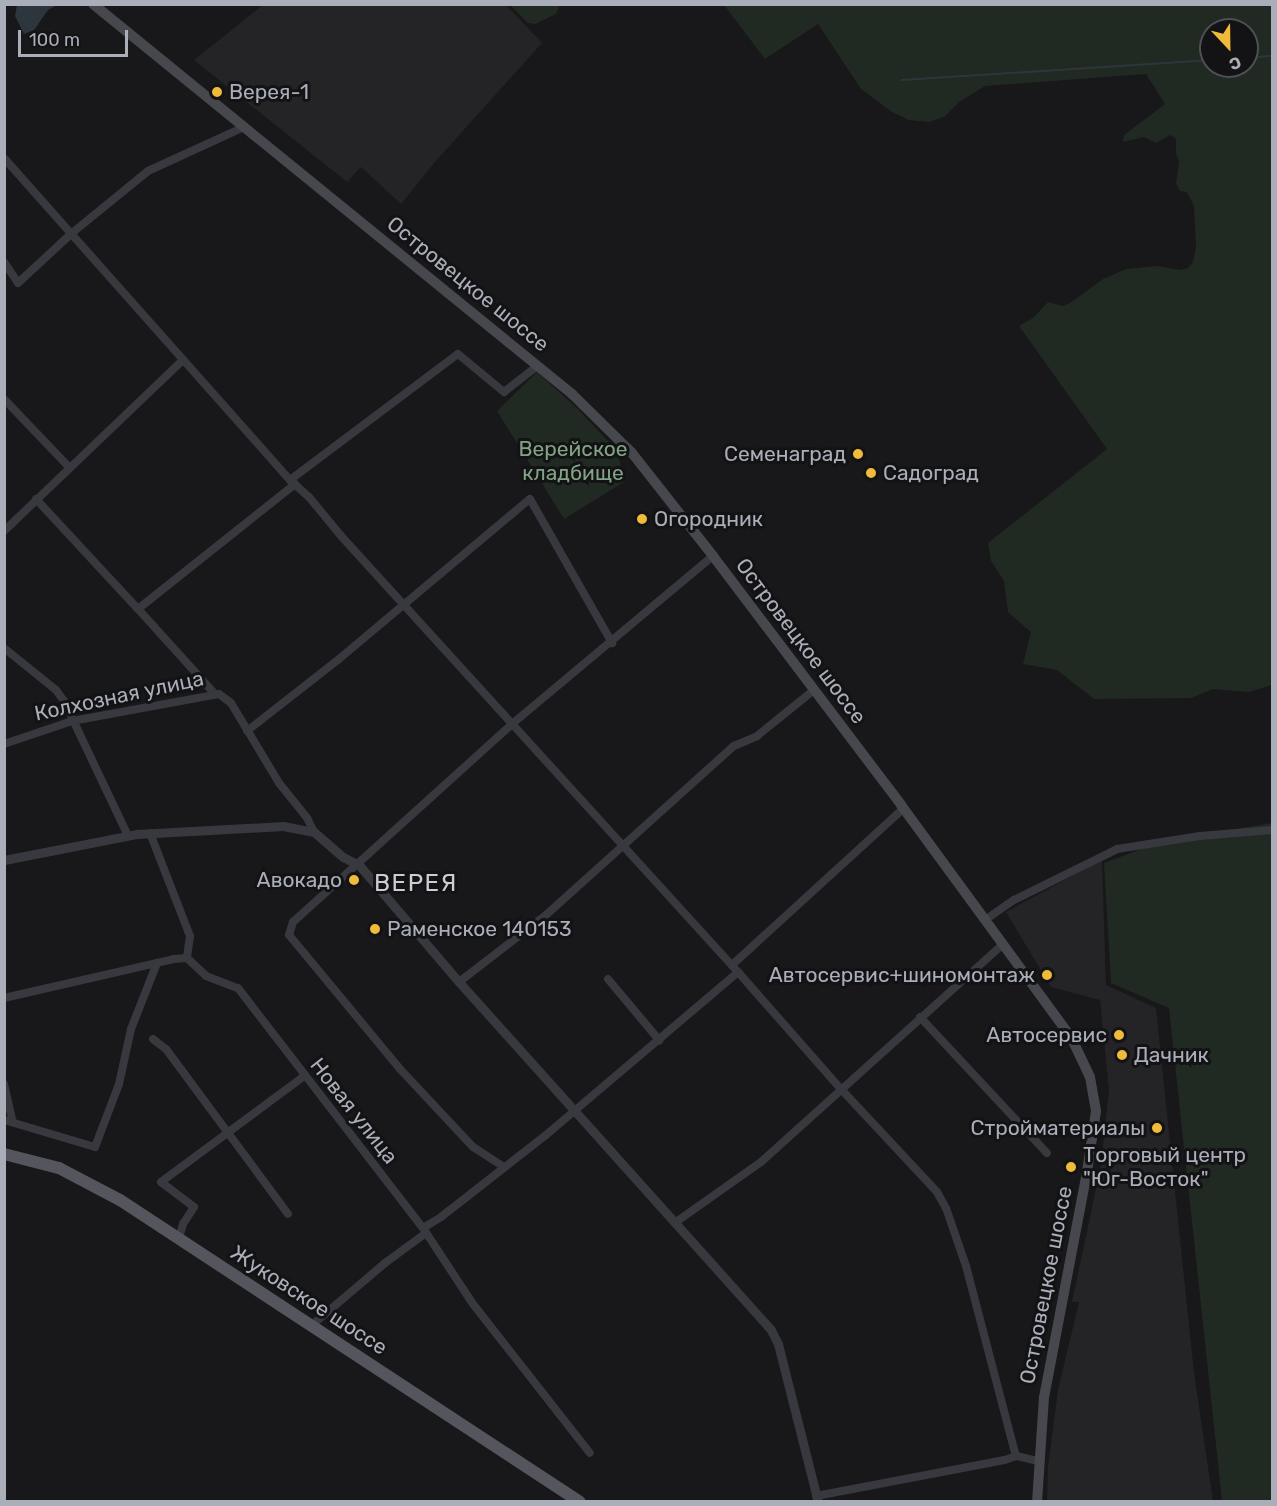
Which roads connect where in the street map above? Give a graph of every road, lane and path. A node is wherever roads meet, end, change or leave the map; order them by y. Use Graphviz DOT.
graph roads {
  1 [pos="93,4"];
  2 [pos="244,127"];
  3 [pos="4,158"];
  4 [pos="8,169"];
  5 [pos="72,233"];
  6 [pos="4,262"];
  7 [pos="183,360"];
  8 [pos="537,366"];
  9 [pos="4,399"];
  10 [pos="69,467"];
  11 [pos="293,482"];
  12 [pos="36,499"];
  13 [pos="4,531"];
  14 [pos="713,556"];
  15 [pos="402,604"];
  16 [pos="138,609"];
  17 [pos="612,643"];
  18 [pos="4,648"];
  19 [pos="814,690"];
  20 [pos="214,693"];
  21 [pos="72,721"];
  22 [pos="512,724"];
  23 [pos="247,731"];
  24 [pos="4,744"];
  25 [pos="903,808"];
  26 [pos="1272,830"];
  27 [pos="150,832"];
  28 [pos="314,832"];
  29 [pos="128,836"];
  30 [pos="625,846"];
  31 [pos="4,860"];
  32 [pos="359,864"];
  33 [pos="985,920"];
  34 [pos="1003,944"];
  35 [pos="187,958"];
  36 [pos="158,963"];
  37 [pos="735,968"];
  38 [pos="608,979"];
  39 [pos="459,982"];
  40 [pos="4,998"];
  41 [pos="920,1017"];
  42 [pos="153,1039"];
  43 [pos="659,1040"];
  44 [pos="304,1076"];
  45 [pos="4,1084"];
  46 [pos="840,1088"];
  47 [pos="574,1110"];
  48 [pos="8,1120"];
  49 [pos="229,1131"];
  50 [pos="1047,1153"];
  51 [pos="4,1154"];
  52 [pos="504,1167"];
  53 [pos="288,1214"];
  54 [pos="676,1222"];
  55 [pos="424,1230"];
  56 [pos="179,1238"];
  57 [pos="312,1325"];
  58 [pos="590,1453"];
  59 [pos="1016,1456"];
  60 [pos="1038,1461"];
  61 [pos="817,1498"];
  62 [pos="580,1502"];
  63 [pos="1037,1502"];
  1 -- 2 [label="main road, Островецкое шоссе"];
  2 -- 5 [label="street"];
  2 -- 8 [label="main road, Островецкое шоссе"];
  3 -- 4 [label="street"];
  4 -- 5 [label="street"];
  5 -- 6 [label="street"];
  5 -- 7 [label="street"];
  7 -- 10 [label="street"];
  7 -- 11 [label="street"];
  8 -- 11 [label="street"];
  8 -- 14 [label="main road, Островецкое шоссе"];
  9 -- 10 [label="street"];
  10 -- 12 [label="street"];
  11 -- 15 [label="street"];
  11 -- 16 [label="street"];
  12 -- 13 [label="street"];
  12 -- 16 [label="street"];
  14 -- 17 [label="street"];
  14 -- 19 [label="main road, Островецкое шоссе"];
  15 -- 17 [label="street"];
  15 -- 22 [label="street"];
  15 -- 23 [label="street"];
  16 -- 20 [label="street"];
  17 -- 22 [label="street"];
  18 -- 21 [label="street"];
  19 -- 25 [label="main road, Островецкое шоссе"];
  19 -- 30 [label="street"];
  20 -- 21 [label="street, Колхозная улица"];
  20 -- 23 [label="street, Колхозная улица"];
  21 -- 24 [label="street, Колхозная улица"];
  21 -- 29 [label="street"];
  22 -- 30 [label="street"];
  22 -- 32 [label="street"];
  23 -- 28 [label="street, Колхозная улица"];
  25 -- 33 [label="main road, Островецкое шоссе"];
  25 -- 37 [label="street"];
  26 -- 33 [label="street"];
  27 -- 28 [label="street"];
  27 -- 29 [label="street"];
  27 -- 35 [label="street"];
  28 -- 32 [label="street"];
  29 -- 31 [label="street"];
  30 -- 37 [label="street"];
  30 -- 39 [label="street"];
  32 -- 39 [label="street"];
  32 -- 52 [label="street"];
  33 -- 34 [label="main road, Островецкое шоссе"];
  34 -- 41 [label="street"];
  34 -- 60 [label="main road, Островецкое шоссе"];
  35 -- 36 [label="street"];
  35 -- 44 [label="street, Новая улица"];
  36 -- 40 [label="street"];
  36 -- 48 [label="street"];
  37 -- 43 [label="street"];
  37 -- 46 [label="street"];
  38 -- 43 [label="street"];
  39 -- 47 [label="street"];
  41 -- 46 [label="street"];
  41 -- 50 [label="street"];
  42 -- 49 [label="street"];
  43 -- 47 [label="street"];
  44 -- 49 [label="street"];
  44 -- 55 [label="street, Новая улица"];
  45 -- 48 [label="street"];
  46 -- 54 [label="street"];
  46 -- 59 [label="street"];
  47 -- 52 [label="street"];
  47 -- 54 [label="street"];
  49 -- 53 [label="street"];
  49 -- 56 [label="street"];
  51 -- 56 [label="main road, Жуковское шоссе"];
  52 -- 55 [label="street"];
  54 -- 61 [label="street"];
  55 -- 57 [label="street"];
  55 -- 58 [label="street, Новая улица"];
  56 -- 57 [label="main road, Жуковское шоссе"];
  57 -- 62 [label="main road, Жуковское шоссе"];
  59 -- 60 [label="street"];
  59 -- 61 [label="street"];
  60 -- 63 [label="main road, Островецкое шоссе"];
}
